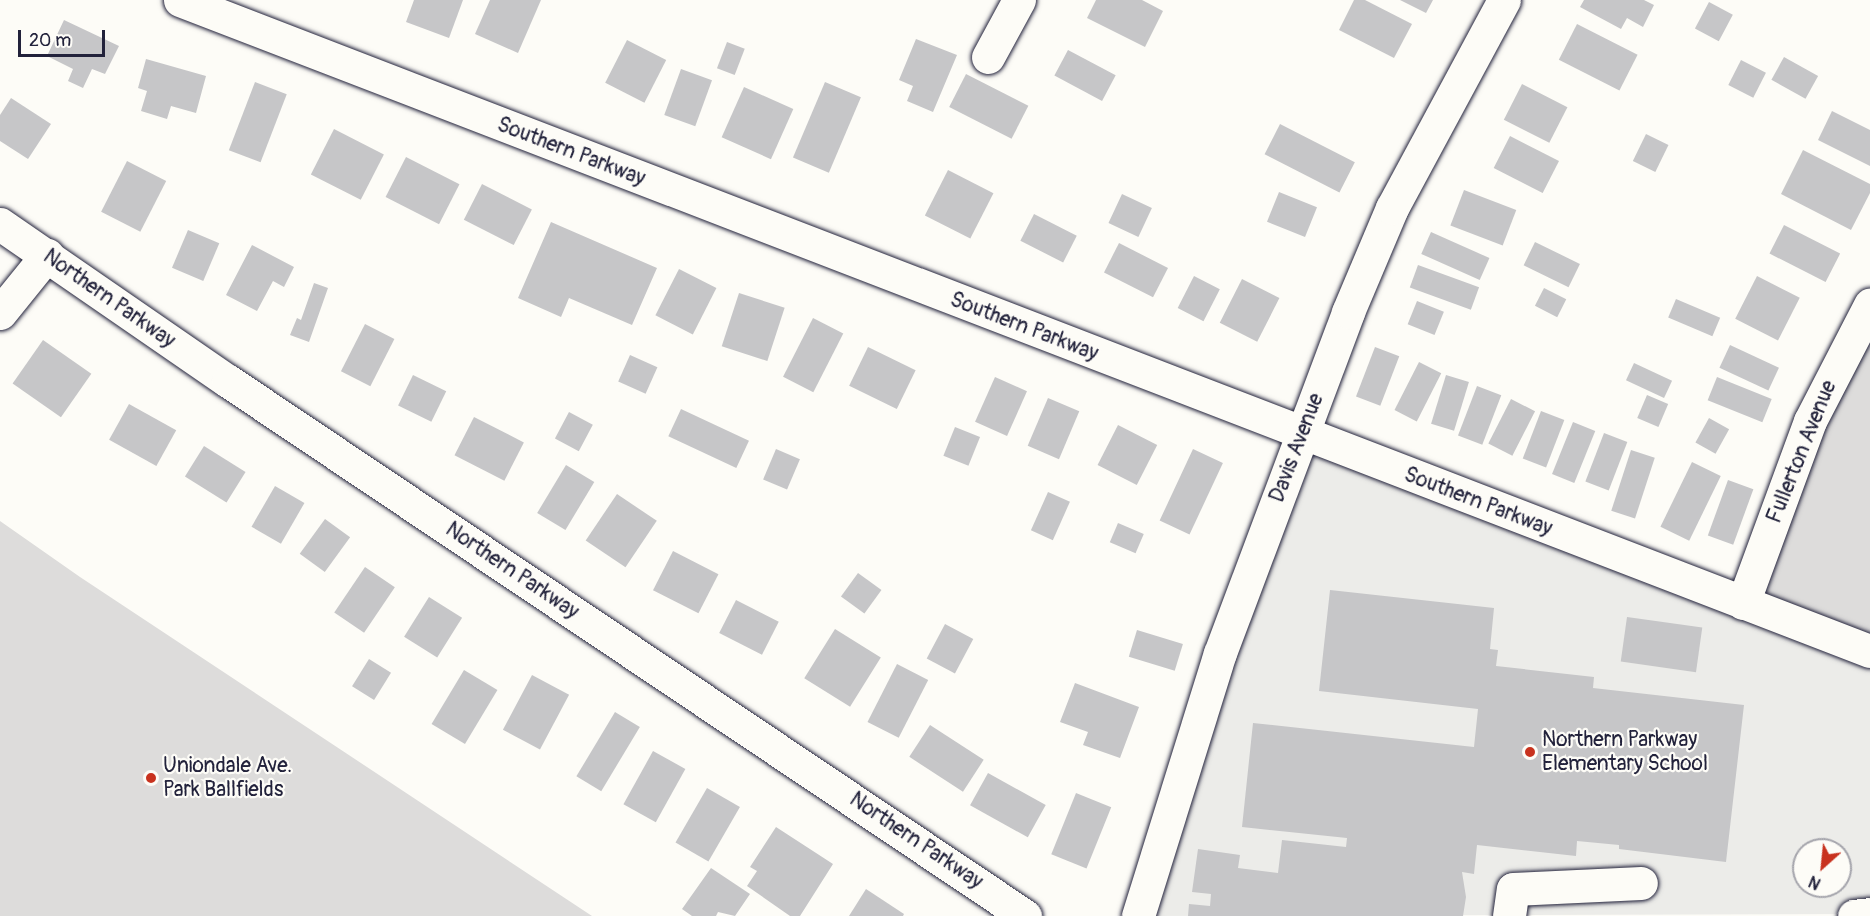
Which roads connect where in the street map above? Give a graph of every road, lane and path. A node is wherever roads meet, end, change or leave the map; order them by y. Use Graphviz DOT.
graph roads {
  1 [pos="180,0"];
  2 [pos="1019,0"];
  3 [pos="1504,0"];
  4 [pos="988,57"];
  5 [pos="0,224"];
  6 [pos="47,255"];
  7 [pos="1870,305"];
  8 [pos="0,313"];
  9 [pos="1303,435"];
  10 [pos="1743,603"];
  11 [pos="1870,651"];
  12 [pos="1641,883"];
  13 [pos="1870,914"];
  14 [pos="1025,916"];
  15 [pos="1138,916"];
  16 [pos="1509,916"];
  17 [pos="1854,916"];
  1 -- 9 [label="street, Southern Parkway"];
  2 -- 4 [label="street"];
  3 -- 9 [label="street, Davis Avenue"];
  5 -- 6 [label="street, Northern Parkway"];
  6 -- 8 [label="street"];
  6 -- 14 [label="street, Northern Parkway"];
  7 -- 10 [label="street, Fullerton Avenue"];
  9 -- 10 [label="street, Southern Parkway"];
  9 -- 15 [label="street, Davis Avenue"];
  10 -- 11 [label="street, Southern Parkway"];
  12 -- 16 [label="street"];
  13 -- 17 [label="street"];
}
